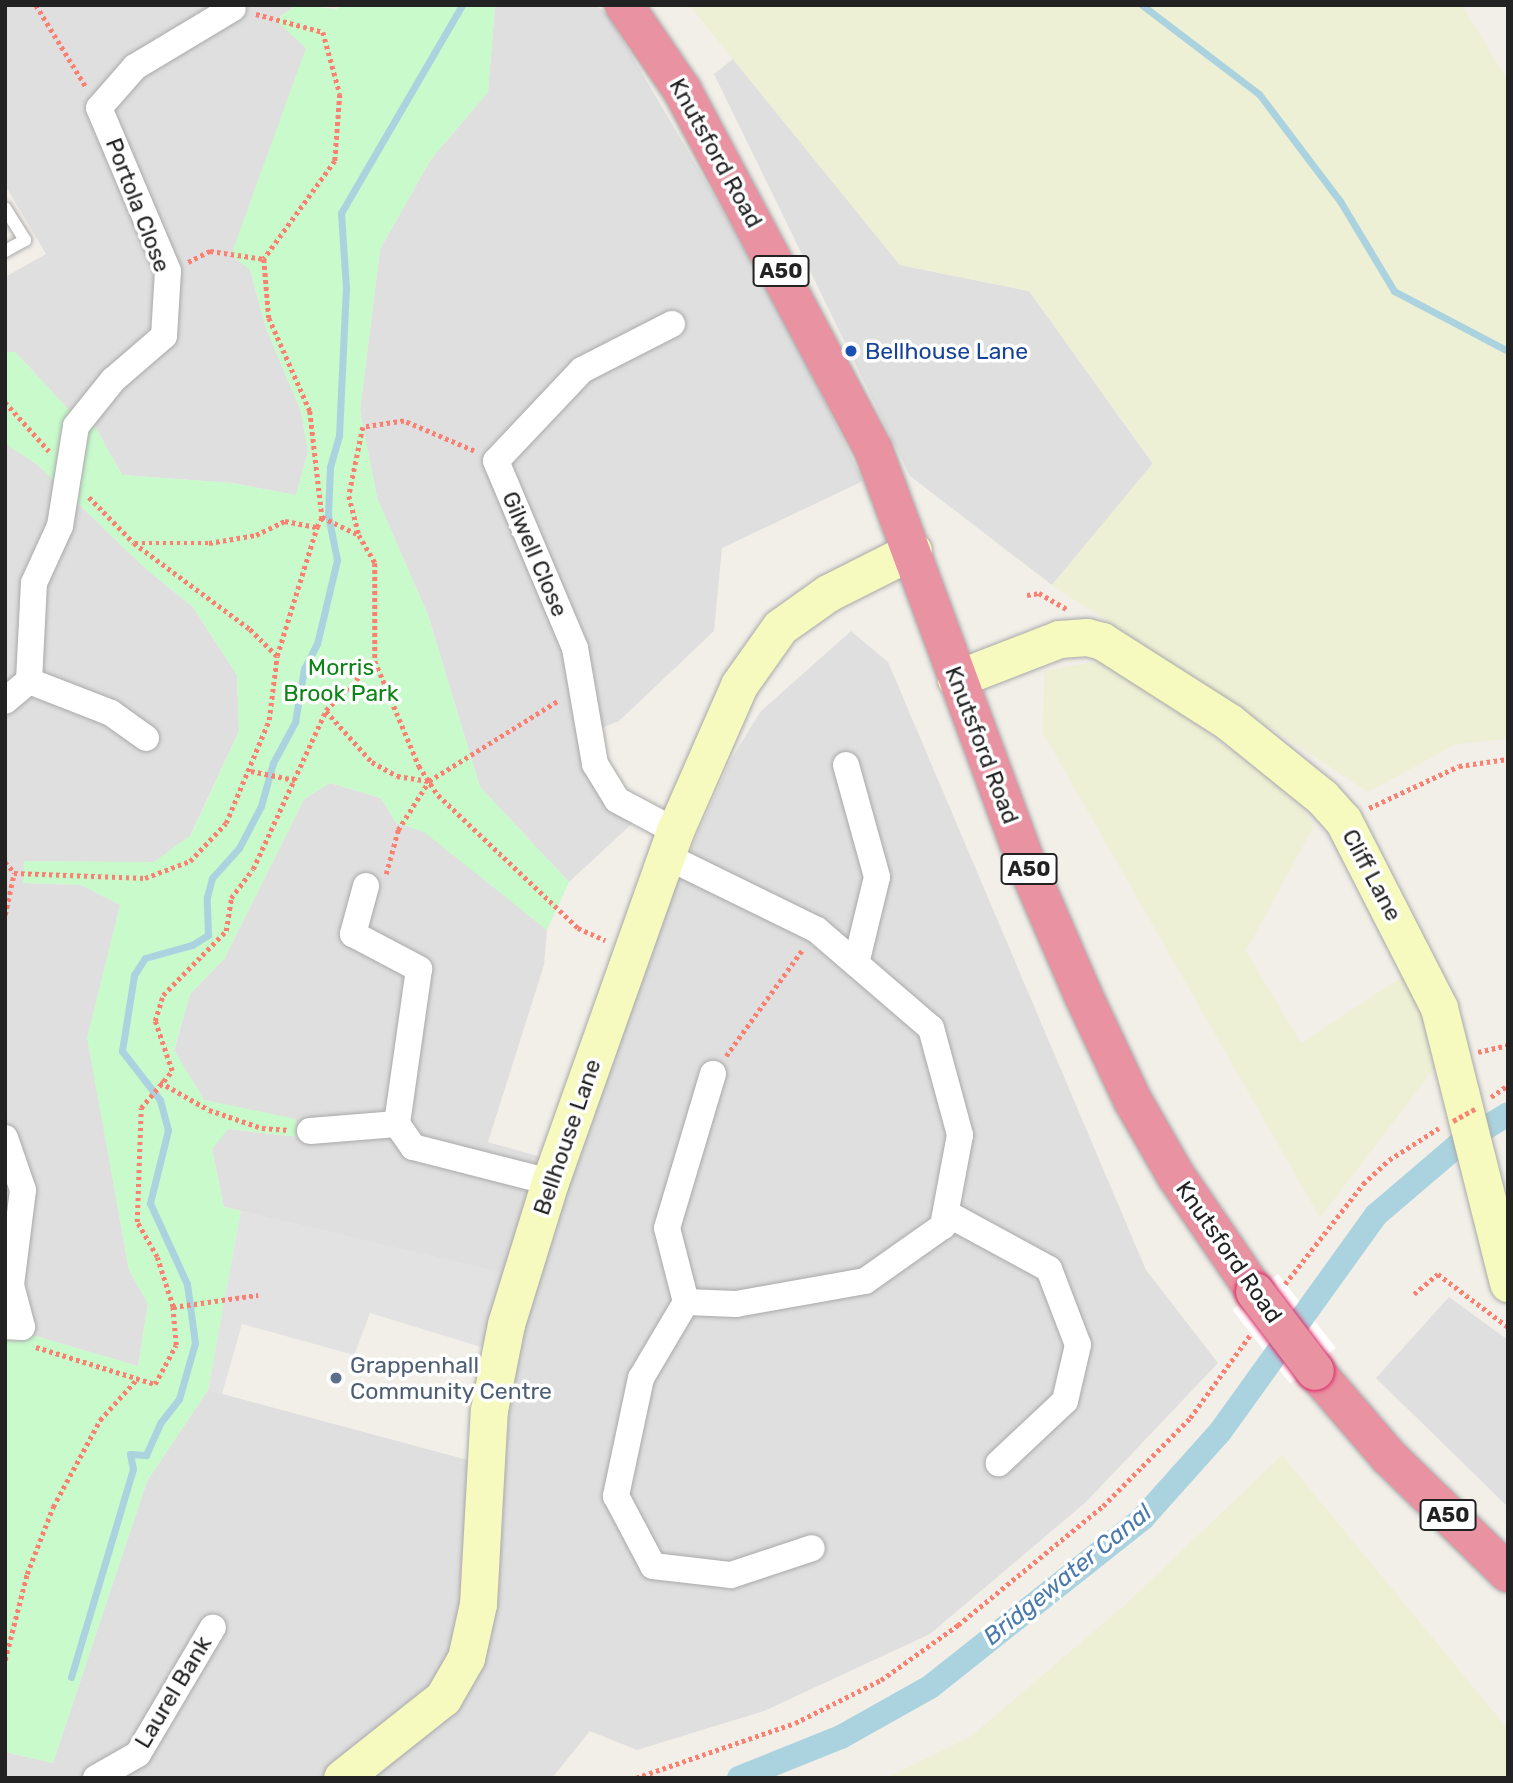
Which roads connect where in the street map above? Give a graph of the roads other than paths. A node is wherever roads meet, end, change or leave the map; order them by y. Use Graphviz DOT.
graph roads {
  1 [pos="624,5"];
  2 [pos="233,8"];
  3 [pos="5,208"];
  4 [pos="5,251"];
  5 [pos="672,324"];
  6 [pos="912,550"];
  7 [pos="956,679"];
  8 [pos="29,681"];
  9 [pos="5,701"];
  10 [pos="146,738"];
  11 [pos="846,765"];
  12 [pos="671,843"];
  13 [pos="364,895"];
  14 [pos="856,964"];
  15 [pos="713,1073"];
  16 [pos="397,1124"];
  17 [pos="310,1131"];
  18 [pos="5,1138"];
  19 [pos="10,1169"];
  20 [pos="550,1182"];
  21 [pos="1497,1204"];
  22 [pos="946,1213"];
  23 [pos="1508,1283"];
  24 [pos="687,1302"];
  25 [pos="5,1326"];
  26 [pos="999,1463"];
  27 [pos="812,1548"];
  28 [pos="1508,1573"];
  29 [pos="213,1627"];
  30 [pos="96,1778"];
  31 [pos="342,1778"];
  1 -- 6 [label="highway, Knutsford Road / A50"];
  2 -- 8 [label="street, Portola Close"];
  3 -- 4 [label="lane"];
  5 -- 12 [label="street, Gilwell Close"];
  6 -- 7 [label="highway, Knutsford Road / A50"];
  6 -- 12 [label="street, Bellhouse Lane"];
  7 -- 21 [label="street, Cliff Lane"];
  7 -- 28 [label="highway, Knutsford Road / A50, bridge"];
  8 -- 9 [label="street"];
  8 -- 10 [label="street"];
  11 -- 14 [label="street"];
  12 -- 14 [label="street, Gilwell Close"];
  12 -- 20 [label="street, Bellhouse Lane"];
  13 -- 16 [label="street"];
  14 -- 22 [label="street, Gilwell Close"];
  15 -- 24 [label="street"];
  16 -- 17 [label="street"];
  16 -- 20 [label="street"];
  18 -- 19 [label="street"];
  19 -- 25 [label="street"];
  20 -- 31 [label="street, Bellhouse Lane"];
  21 -- 23 [label="street, Cliff Lane"];
  22 -- 24 [label="street"];
  22 -- 26 [label="street"];
  24 -- 27 [label="street"];
  29 -- 30 [label="street, Laurel Bank"];
}
